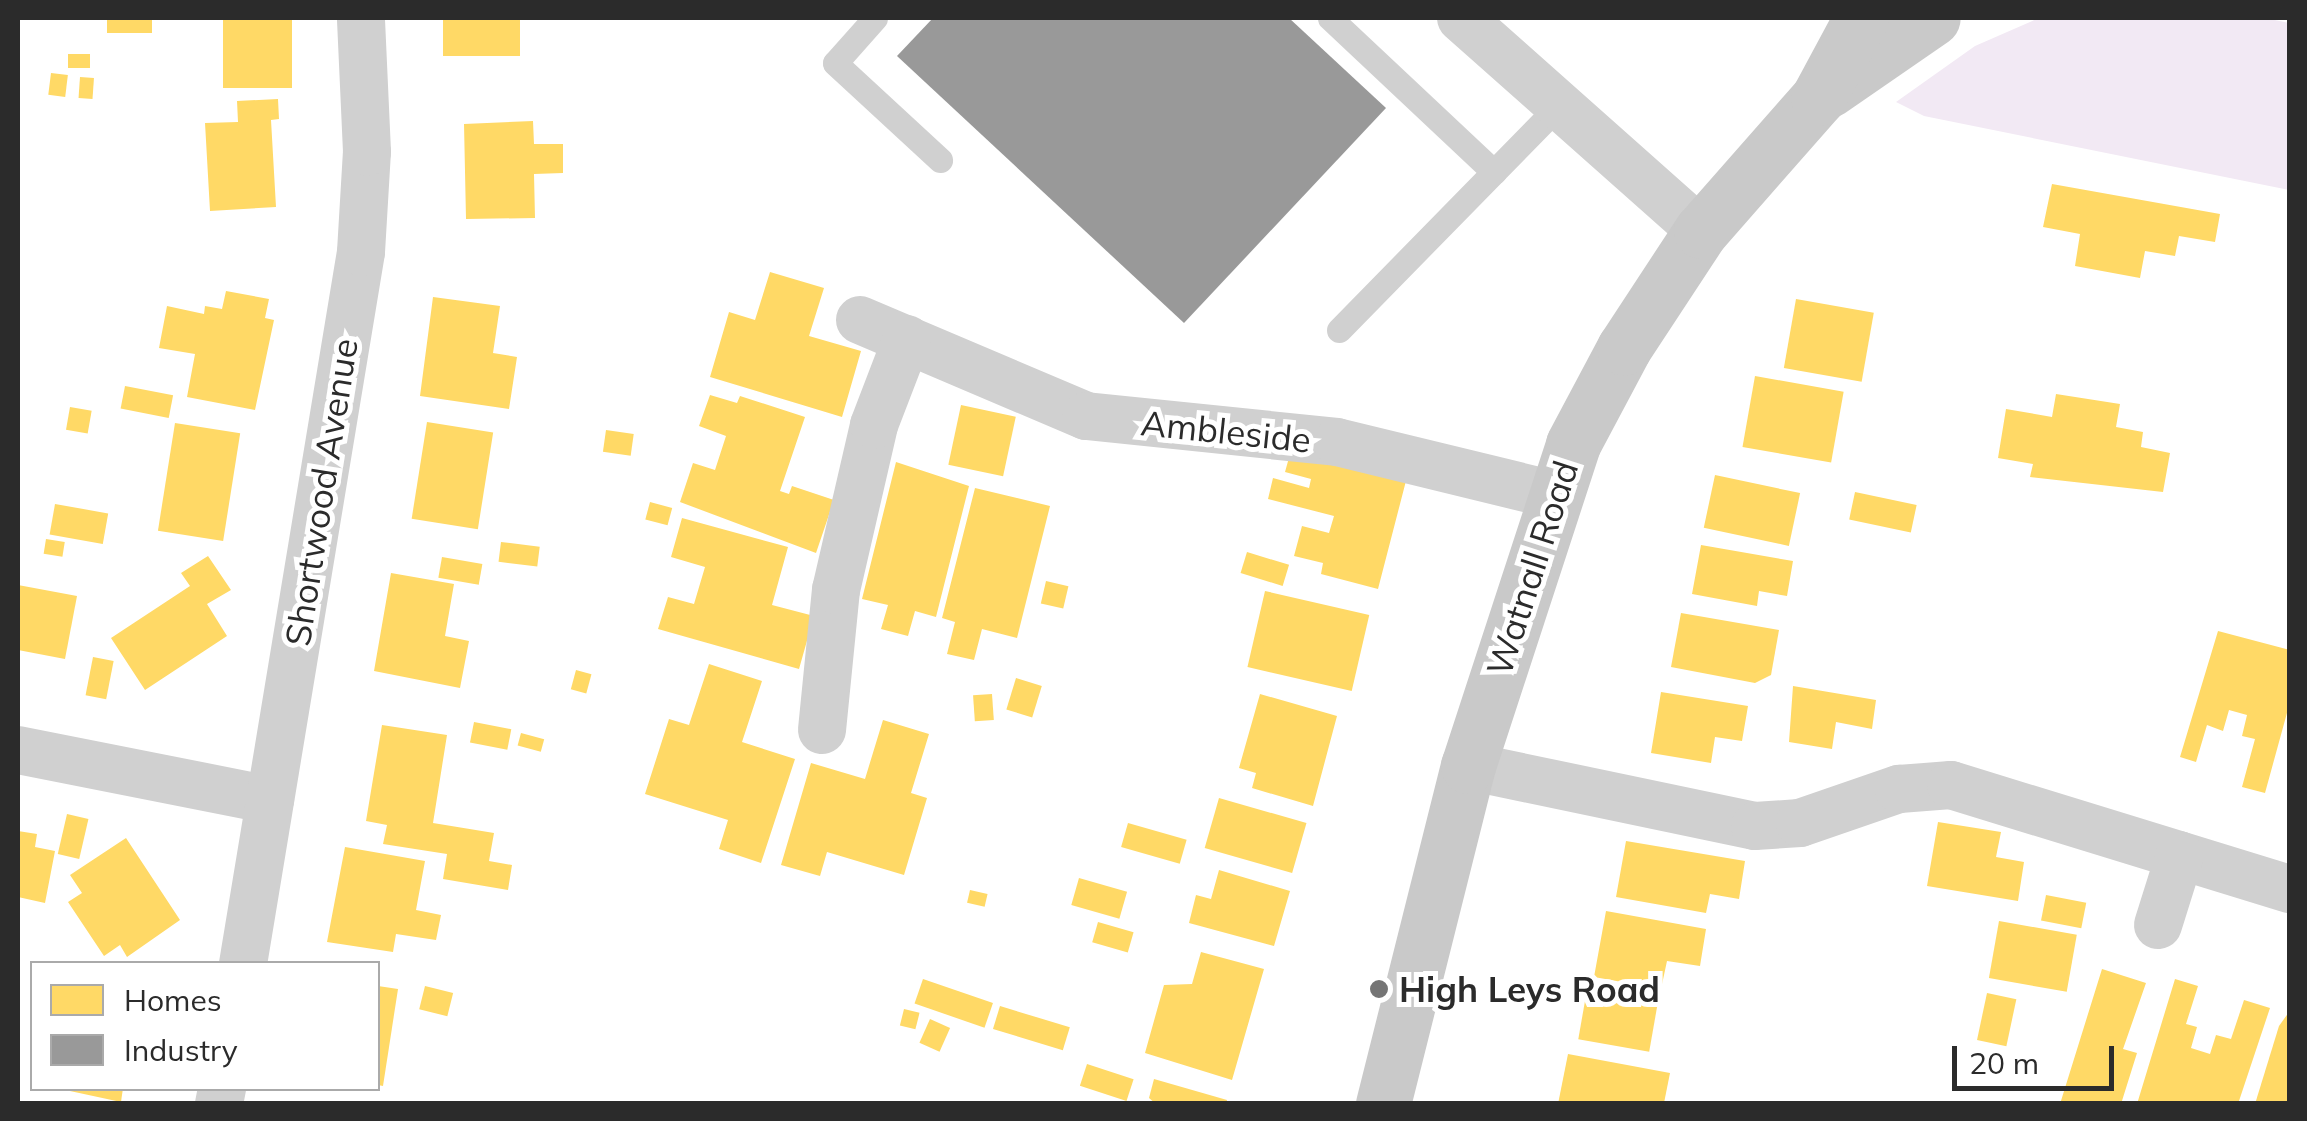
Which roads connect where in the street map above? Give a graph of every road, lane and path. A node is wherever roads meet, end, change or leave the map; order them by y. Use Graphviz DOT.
graph roads {
  1 [pos="360,18"];
  2 [pos="875,18"];
  3 [pos="1330,18"];
  4 [pos="1461,18"];
  5 [pos="1861,18"];
  6 [pos="1933,18"];
  7 [pos="1818,98"];
  8 [pos="1559,105"];
  9 [pos="940,160"];
  10 [pos="1494,172"];
  11 [pos="1701,231"];
  12 [pos="860,320"];
  13 [pos="1339,330"];
  14 [pos="907,340"];
  15 [pos="1555,495"];
  16 [pos="822,730"];
  17 [pos="18,750"];
  18 [pos="1468,766"];
  19 [pos="270,800"];
  20 [pos="2180,855"];
  21 [pos="2290,889"];
  22 [pos="2158,925"];
  23 [pos="243,961"];
  24 [pos="1383,1104"];
  1 -- 19 [label="street, Shortwood Avenue"];
  2 -- 9 [label="lane"];
  3 -- 10 [label="lane"];
  4 -- 8 [label="street"];
  5 -- 7 [label="main road, Watnall Road"];
  6 -- 7 [label="main road, Watnall Road"];
  7 -- 11 [label="main road, Watnall Road"];
  8 -- 10 [label="lane"];
  8 -- 11 [label="street"];
  10 -- 13 [label="lane"];
  11 -- 15 [label="main road, Watnall Road"];
  12 -- 14 [label="street, Ambleside"];
  14 -- 15 [label="street, Ambleside"];
  14 -- 16 [label="street"];
  15 -- 18 [label="main road, Watnall Road"];
  17 -- 19 [label="street"];
  18 -- 20 [label="street"];
  18 -- 24 [label="main road, Watnall Road"];
  19 -- 23 [label="street, Shortwood Avenue"];
  20 -- 21 [label="street"];
  20 -- 22 [label="street"];
}
